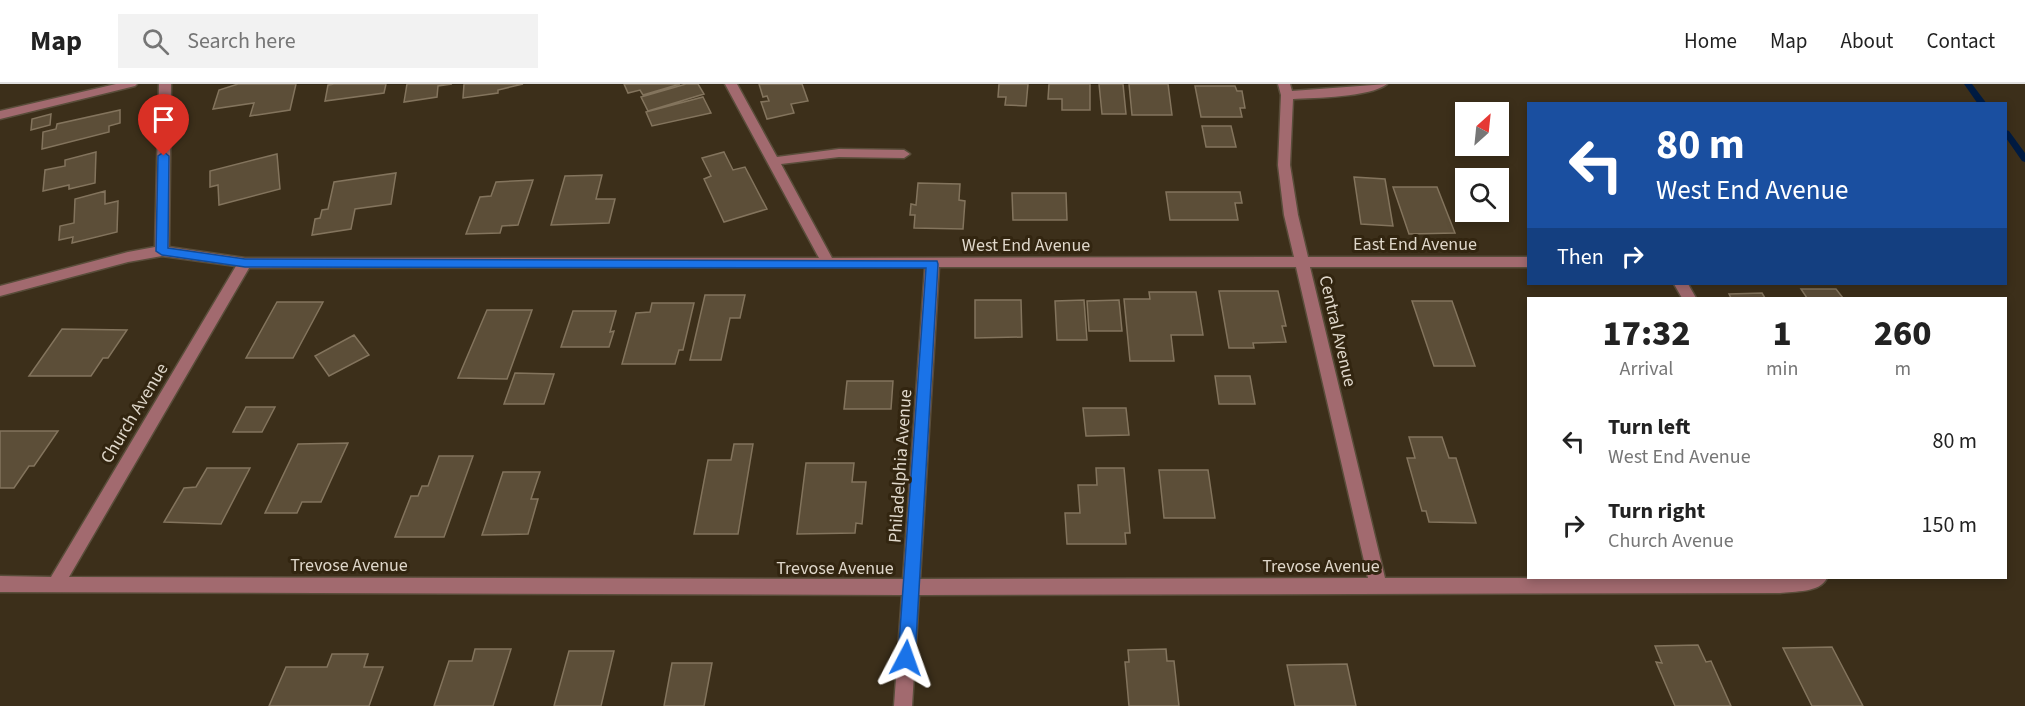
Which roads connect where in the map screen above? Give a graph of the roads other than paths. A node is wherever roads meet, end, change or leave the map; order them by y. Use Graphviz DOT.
graph roads {
  1 [pos="132,84"];
  2 [pos="165,84"];
  3 [pos="731,84"];
  4 [pos="1382,84"];
  5 [pos="1286,89"];
  6 [pos="0,115"];
  7 [pos="904,154"];
  8 [pos="772,161"];
  9 [pos="162,251"];
  10 [pos="1302,262"];
  11 [pos="1527,262"];
  12 [pos="245,263"];
  13 [pos="829,264"];
  14 [pos="932,264"];
  15 [pos="0,291"];
  16 [pos="1817,579"];
  17 [pos="0,584"];
  18 [pos="56,584"];
  19 [pos="1378,585"];
  20 [pos="912,587"];
  21 [pos="903,706"];
  1 -- 6 [label="street"];
  2 -- 9 [label="street"];
  3 -- 8 [label="street"];
  4 -- 5 [label="street"];
  5 -- 10 [label="street, Central Avenue"];
  7 -- 8 [label="street"];
  8 -- 13 [label="street"];
  9 -- 12 [label="street, West End Avenue"];
  9 -- 15 [label="street, West End Avenue"];
  10 -- 11 [label="street, East End Avenue"];
  10 -- 14 [label="street, West End Avenue"];
  10 -- 19 [label="street, Central Avenue"];
  12 -- 13 [label="street, West End Avenue"];
  12 -- 18 [label="street, Church Avenue"];
  13 -- 14 [label="street, West End Avenue"];
  14 -- 20 [label="street, Philadelphia Avenue"];
  16 -- 19 [label="street, Trevose Avenue"];
  17 -- 18 [label="street, Trevose Avenue"];
  18 -- 20 [label="street, Trevose Avenue"];
  19 -- 20 [label="street, Trevose Avenue"];
  20 -- 21 [label="street, Philadelphia Avenue"];
}
